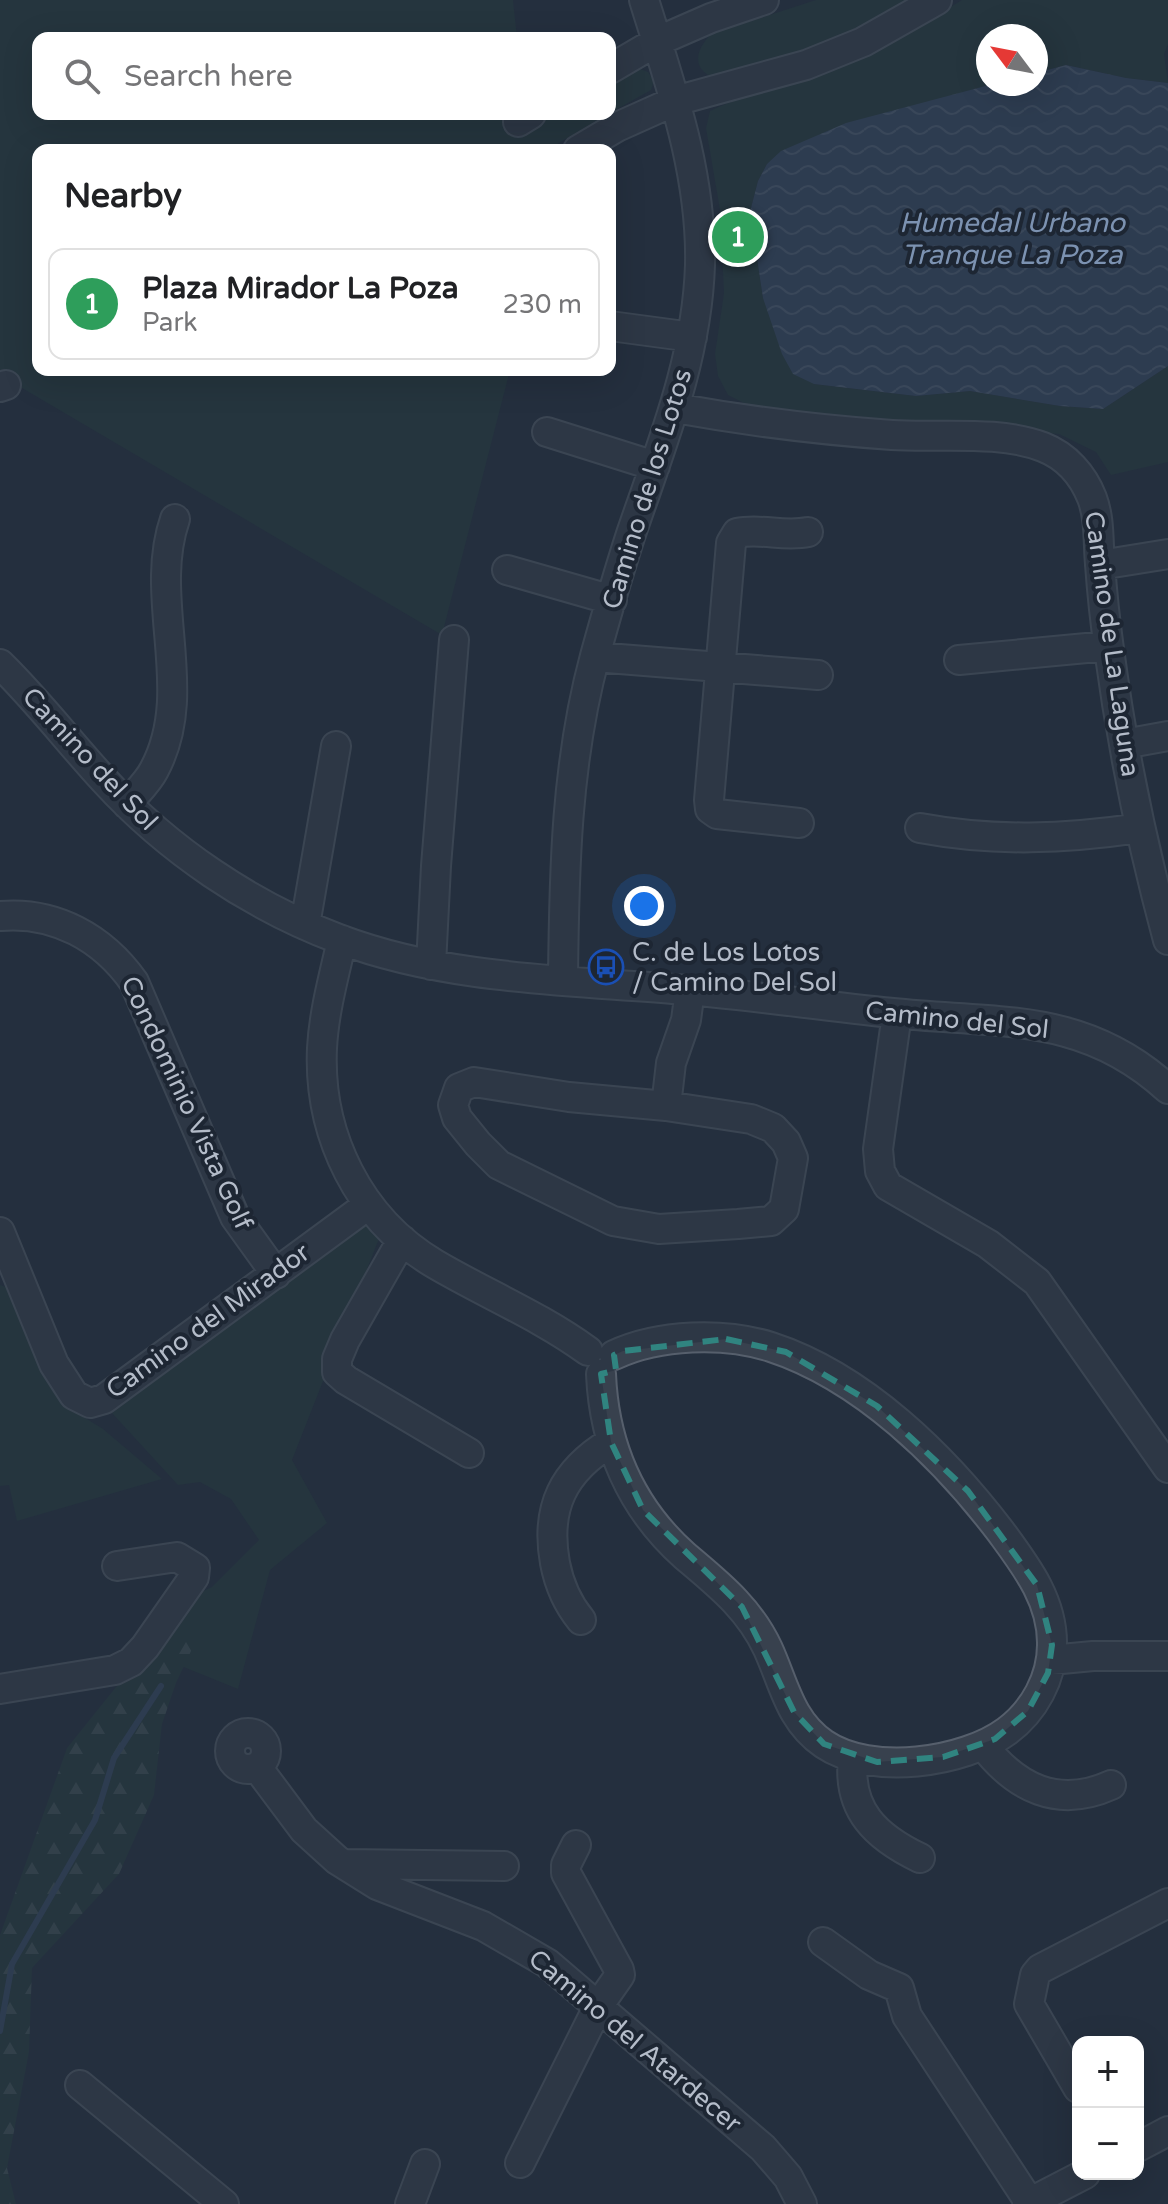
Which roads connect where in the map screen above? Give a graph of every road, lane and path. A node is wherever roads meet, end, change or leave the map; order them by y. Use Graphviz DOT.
graph roads {
  1 [pos="644,0"];
  2 [pos="764,0"];
  3 [pos="937,0"];
  4 [pos="656,42"];
  5 [pos="616,65"];
  6 [pos="675,101"];
  7 [pos="588,144"];
  8 [pos="616,327"];
  9 [pos="692,337"];
  10 [pos="675,408"];
  11 [pos="547,432"];
  12 [pos="655,466"];
  13 [pos="175,519"];
  14 [pos="808,532"];
  15 [pos="1168,554"];
  16 [pos="1100,565"];
  17 [pos="507,570"];
  18 [pos="612,600"];
  19 [pos="454,640"];
  20 [pos="0,643"];
  21 [pos="1108,646"];
  22 [pos="595,657"];
  23 [pos="959,660"];
  24 [pos="722,668"];
  25 [pos="8,672"];
  26 [pos="818,675"];
  27 [pos="1168,736"];
  28 [pos="1124,744"];
  29 [pos="336,746"];
  30 [pos="127,804"];
  31 [pos="799,823"];
  32 [pos="920,828"];
  33 [pos="1140,828"];
  34 [pos="0,916"];
  35 [pos="305,925"];
  36 [pos="342,940"];
  37 [pos="1168,940"];
  38 [pos="431,965"];
  39 [pos="563,981"];
  40 [pos="682,989"];
  41 [pos="897,1014"];
  42 [pos="1161,1076"];
  43 [pos="666,1106"];
  44 [pos="368,1205"];
  45 [pos="0,1232"];
  46 [pos="402,1240"];
  47 [pos="276,1274"];
  48 [pos="601,1360"];
  49 [pos="611,1442"];
  50 [pos="469,1453"];
  51 [pos="1168,1468"];
  52 [pos="117,1566"];
  53 [pos="581,1620"];
  54 [pos="1168,1656"];
  55 [pos="1051,1660"];
  56 [pos="0,1689"];
  57 [pos="983,1745"];
  58 [pos="853,1758"];
  59 [pos="257,1767"];
  60 [pos="1111,1785"];
  61 [pos="576,1845"];
  62 [pos="920,1858"];
  63 [pos="343,1864"];
  64 [pos="504,1866"];
  65 [pos="1168,1903"];
  66 [pos="823,1942"];
  67 [pos="599,2005"];
  68 [pos="1067,2045"];
  69 [pos="1072,2065"];
  70 [pos="80,2085"];
  71 [pos="1168,2131"];
  72 [pos="1144,2144"];
  73 [pos="520,2163"];
  74 [pos="425,2164"];
  75 [pos="1073,2180"];
  76 [pos="1028,2203"];
  77 [pos="224,2204"];
  78 [pos="410,2204"];
  79 [pos="802,2204"];
  1 -- 4 [label="street, Camino de los Lotos"];
  2 -- 4 [label="street"];
  3 -- 6 [label="street"];
  4 -- 5 [label="street"];
  4 -- 6 [label="street, Camino de los Lotos"];
  6 -- 7 [label="street"];
  6 -- 9 [label="street, Camino de los Lotos"];
  8 -- 9 [label="street"];
  9 -- 10 [label="street, Camino de los Lotos"];
  10 -- 12 [label="street, Camino de los Lotos"];
  10 -- 16 [label="street, Camino de La Laguna"];
  11 -- 12 [label="street"];
  12 -- 18 [label="street, Camino de los Lotos"];
  13 -- 30 [label="street"];
  14 -- 24 [label="street"];
  15 -- 16 [label="street"];
  16 -- 21 [label="street, Camino de La Laguna"];
  17 -- 18 [label="street"];
  18 -- 22 [label="street, Camino de los Lotos"];
  19 -- 38 [label="street"];
  20 -- 25 [label="street, Camino del Sol"];
  21 -- 23 [label="street"];
  21 -- 28 [label="street, Camino de La Laguna"];
  22 -- 24 [label="street"];
  22 -- 39 [label="street, Camino de los Lotos"];
  24 -- 26 [label="street"];
  24 -- 31 [label="street"];
  25 -- 30 [label="street, Camino del Sol"];
  27 -- 28 [label="street"];
  28 -- 33 [label="street, Camino de La Laguna"];
  29 -- 35 [label="street"];
  30 -- 35 [label="street, Camino del Sol"];
  32 -- 33 [label="street"];
  33 -- 37 [label="street, Camino de La Laguna"];
  34 -- 47 [label="street, Condominio Vista Golf"];
  35 -- 36 [label="street, Camino del Sol"];
  36 -- 38 [label="street, Camino del Sol"];
  36 -- 44 [label="street"];
  38 -- 39 [label="street, Camino del Sol"];
  39 -- 40 [label="street, Camino del Sol"];
  40 -- 41 [label="street, Camino del Sol"];
  40 -- 43 [label="street"];
  41 -- 42 [label="street, Camino del Sol"];
  41 -- 51 [label="street"];
  43 -- 43 [label="street"];
  44 -- 46 [label="street"];
  44 -- 47 [label="street, Camino del Mirador"];
  45 -- 47 [label="street, Camino del Mirador"];
  46 -- 48 [label="street"];
  46 -- 50 [label="street"];
  48 -- 49 [label="street"];
  48 -- 55 [label="street"];
  49 -- 53 [label="street"];
  49 -- 58 [label="street"];
  52 -- 56 [label="street"];
  54 -- 55 [label="street"];
  55 -- 57 [label="street"];
  57 -- 58 [label="street"];
  57 -- 60 [label="street"];
  58 -- 62 [label="street"];
  59 -- 63 [label="street, Camino del Atardecer"];
  61 -- 67 [label="street"];
  63 -- 64 [label="street"];
  63 -- 67 [label="street, Camino del Atardecer"];
  65 -- 68 [label="street"];
  66 -- 76 [label="street"];
  67 -- 73 [label="street"];
  67 -- 79 [label="street, Camino del Atardecer"];
  68 -- 69 [label="street"];
  70 -- 77 [label="street"];
  71 -- 72 [label="street"];
  74 -- 78 [label="street"];
  75 -- 76 [label="street"];
}
